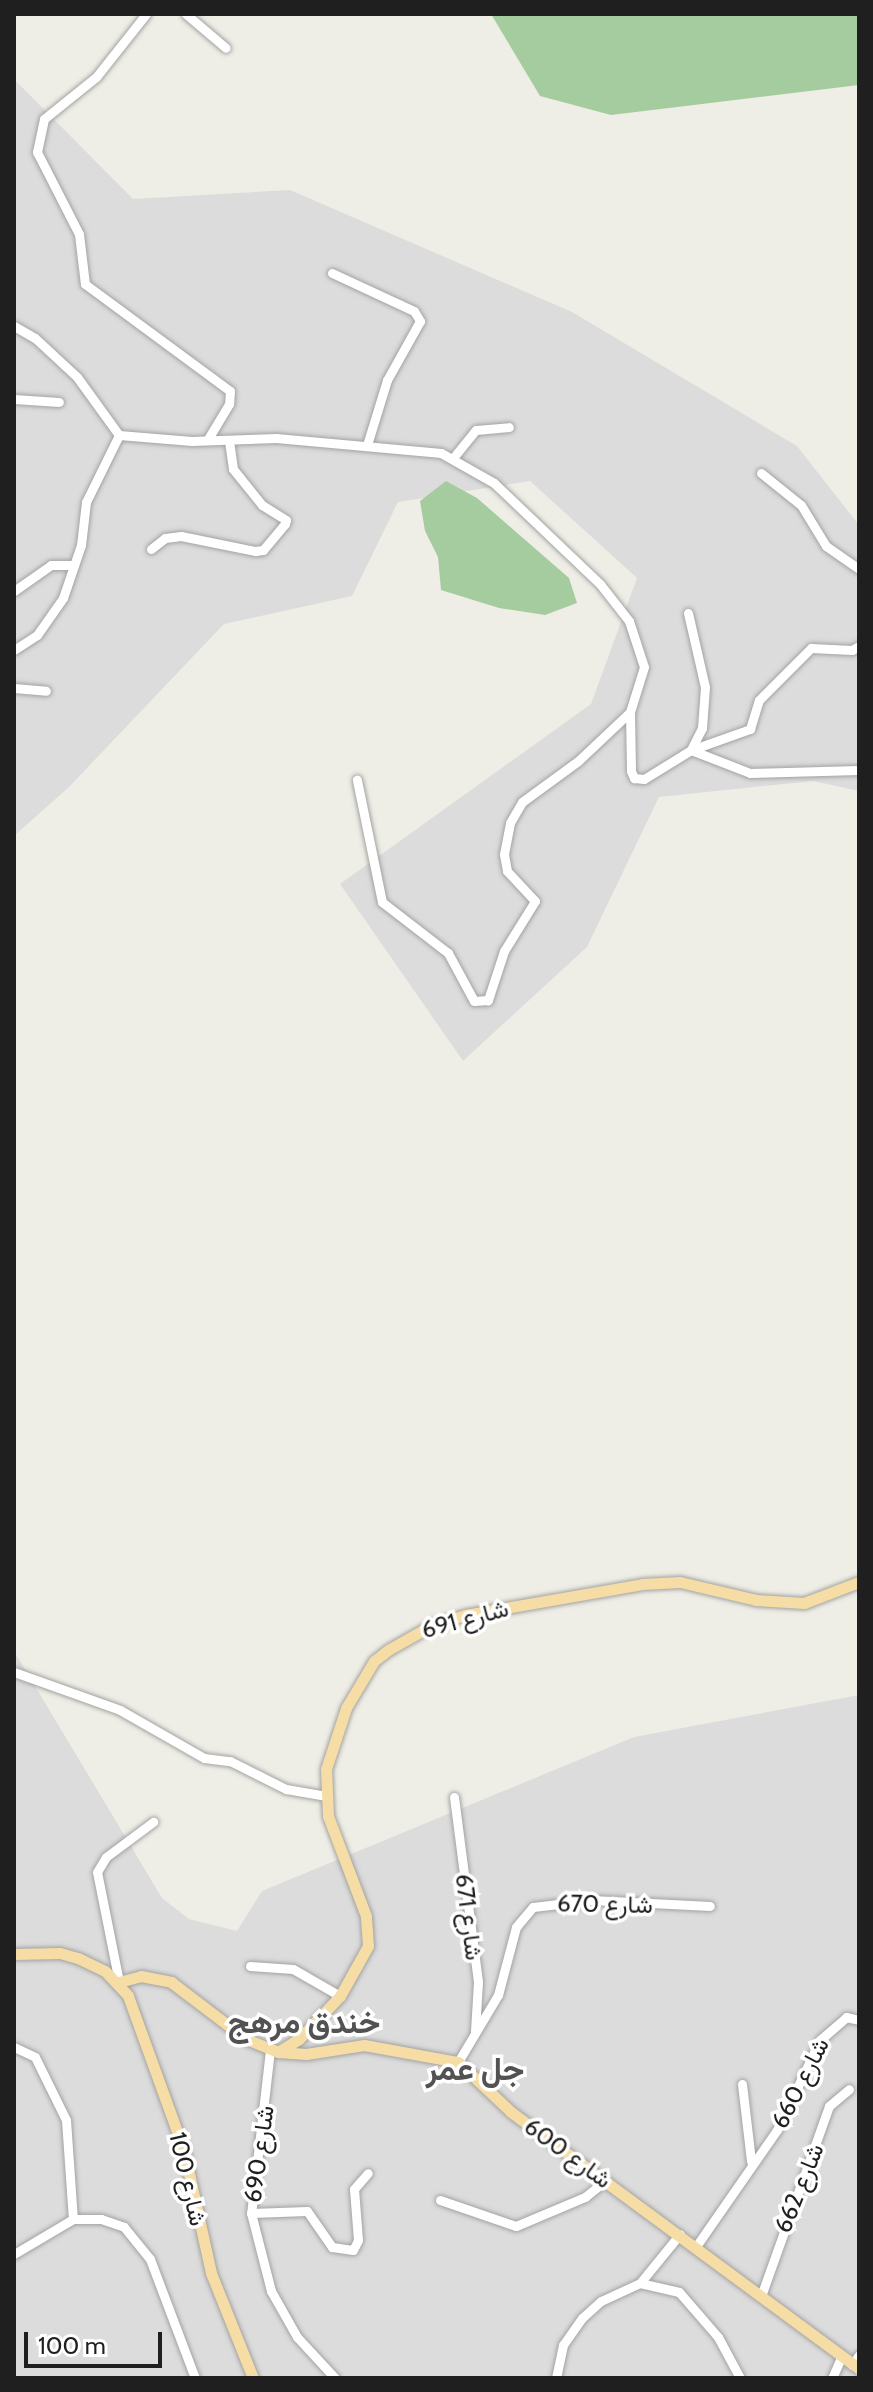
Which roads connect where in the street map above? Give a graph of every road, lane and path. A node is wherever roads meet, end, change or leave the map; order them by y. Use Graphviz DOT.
graph roads {
  1 [pos="186,14"];
  2 [pos="142,16"];
  3 [pos="226,48"];
  4 [pos="332,273"];
  5 [pos="14,326"];
  6 [pos="14,399"];
  7 [pos="59,402"];
  8 [pos="509,427"];
  9 [pos="119,435"];
  10 [pos="208,439"];
  11 [pos="229,440"];
  12 [pos="367,445"];
  13 [pos="453,458"];
  14 [pos="761,473"];
  15 [pos="151,549"];
  16 [pos="74,565"];
  17 [pos="859,569"];
  18 [pos="14,591"];
  19 [pos="688,613"];
  20 [pos="859,646"];
  21 [pos="14,650"];
  22 [pos="14,688"];
  23 [pos="46,691"];
  24 [pos="630,712"];
  25 [pos="691,750"];
  26 [pos="859,770"];
  27 [pos="357,780"];
  28 [pos="859,1582"];
  29 [pos="14,1672"];
  30 [pos="326,1796"];
  31 [pos="454,1797"];
  32 [pos="153,1822"];
  33 [pos="710,1906"];
  34 [pos="14,1954"];
  35 [pos="250,1966"];
  36 [pos="119,1982"];
  37 [pos="340,1996"];
  38 [pos="859,2020"];
  39 [pos="474,2037"];
  40 [pos="14,2047"];
  41 [pos="274,2051"];
  42 [pos="458,2062"];
  43 [pos="742,2084"];
  44 [pos="849,2089"];
  45 [pos="751,2161"];
  46 [pos="368,2173"];
  47 [pos="606,2180"];
  48 [pos="440,2200"];
  49 [pos="251,2213"];
  50 [pos="73,2219"];
  51 [pos="680,2234"];
  52 [pos="697,2245"];
  53 [pos="14,2254"];
  54 [pos="640,2283"];
  55 [pos="761,2296"];
  56 [pos="841,2358"];
  57 [pos="857,2363"];
  58 [pos="195,2378"];
  59 [pos="253,2378"];
  60 [pos="335,2378"];
  61 [pos="556,2378"];
  62 [pos="740,2378"];
  63 [pos="832,2378"];
  1 -- 3 [label="street"];
  2 -- 10 [label="street"];
  4 -- 12 [label="street"];
  5 -- 9 [label="street"];
  6 -- 7 [label="street"];
  8 -- 13 [label="street"];
  9 -- 10 [label="street"];
  9 -- 16 [label="street"];
  10 -- 11 [label="street"];
  11 -- 12 [label="street"];
  11 -- 15 [label="street"];
  12 -- 13 [label="street"];
  13 -- 24 [label="street"];
  14 -- 17 [label="street"];
  16 -- 18 [label="street"];
  16 -- 21 [label="street"];
  19 -- 25 [label="street"];
  20 -- 25 [label="street"];
  22 -- 23 [label="street"];
  24 -- 25 [label="street"];
  24 -- 27 [label="street"];
  25 -- 26 [label="street"];
  28 -- 30 [label="main road, شارع 691"];
  29 -- 30 [label="street"];
  30 -- 37 [label="main road, شارع 691"];
  31 -- 39 [label="street, شارع 671"];
  32 -- 36 [label="street"];
  33 -- 39 [label="street, شارع 670"];
  34 -- 36 [label="main road"];
  35 -- 37 [label="street"];
  36 -- 41 [label="main road"];
  36 -- 59 [label="main road, شارع 100"];
  37 -- 41 [label="main road, شارع 691"];
  38 -- 45 [label="street, شارع 660"];
  39 -- 42 [label="street, شارع 670"];
  40 -- 50 [label="street"];
  41 -- 42 [label="main road"];
  41 -- 49 [label="street, شارع 690"];
  42 -- 47 [label="main road, شارع 600"];
  43 -- 45 [label="street"];
  44 -- 55 [label="street, شارع 662"];
  45 -- 52 [label="street, شارع 660"];
  46 -- 49 [label="street"];
  47 -- 48 [label="street"];
  47 -- 51 [label="main road, شارع 600"];
  49 -- 60 [label="street, شارع 690"];
  50 -- 53 [label="street"];
  50 -- 58 [label="street"];
  51 -- 52 [label="main road, شارع 600"];
  51 -- 54 [label="street"];
  52 -- 55 [label="main road, شارع 600"];
  54 -- 61 [label="street"];
  54 -- 62 [label="street"];
  55 -- 56 [label="main road, شارع 600"];
  56 -- 57 [label="main road, شارع 600"];
  56 -- 63 [label="street"];
}
